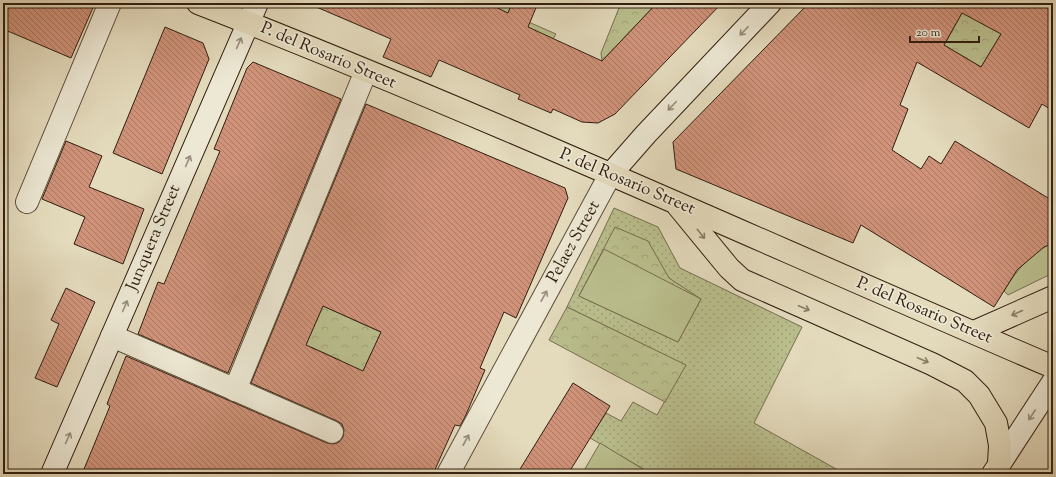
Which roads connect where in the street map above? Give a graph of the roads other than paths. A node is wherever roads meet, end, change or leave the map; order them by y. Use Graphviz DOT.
graph roads {
  1 [pos="110,3"];
  2 [pos="198,3"];
  3 [pos="770,3"];
  4 [pos="253,13"];
  5 [pos="366,71"];
  6 [pos="610,175"];
  7 [pos="27,202"];
  8 [pos="676,204"];
  9 [pos="1053,297"];
  10 [pos="974,332"];
  11 [pos="112,336"];
  12 [pos="1053,367"];
  13 [pos="1053,382"];
  14 [pos="235,390"];
  15 [pos="332,432"];
  16 [pos="996,469"];
  17 [pos="52,474"];
  18 [pos="448,474"];
  1 -- 7 [label="street"];
  2 -- 4 [label="main road, P. del Rosario Street"];
  3 -- 6 [label="street, Pelaez Street, one-way"];
  4 -- 5 [label="main road, P. del Rosario Street"];
  11 -- 4 [label="street, Junquera Street, one-way"];
  5 -- 6 [label="main road, P. del Rosario Street"];
  5 -- 14 [label="street"];
  6 -- 8 [label="main road, P. del Rosario Street"];
  18 -- 6 [label="street, Pelaez Street, one-way"];
  8 -- 10 [label="main road, P. del Rosario Street"];
  8 -- 16 [label="main road, one-way"];
  9 -- 10 [label="main road, one-way"];
  10 -- 12 [label="main road, P. del Rosario Street"];
  11 -- 14 [label="street"];
  17 -- 11 [label="street, Junquera Street, one-way"];
  13 -- 16 [label="street, one-way"];
  14 -- 15 [label="street"];
}
